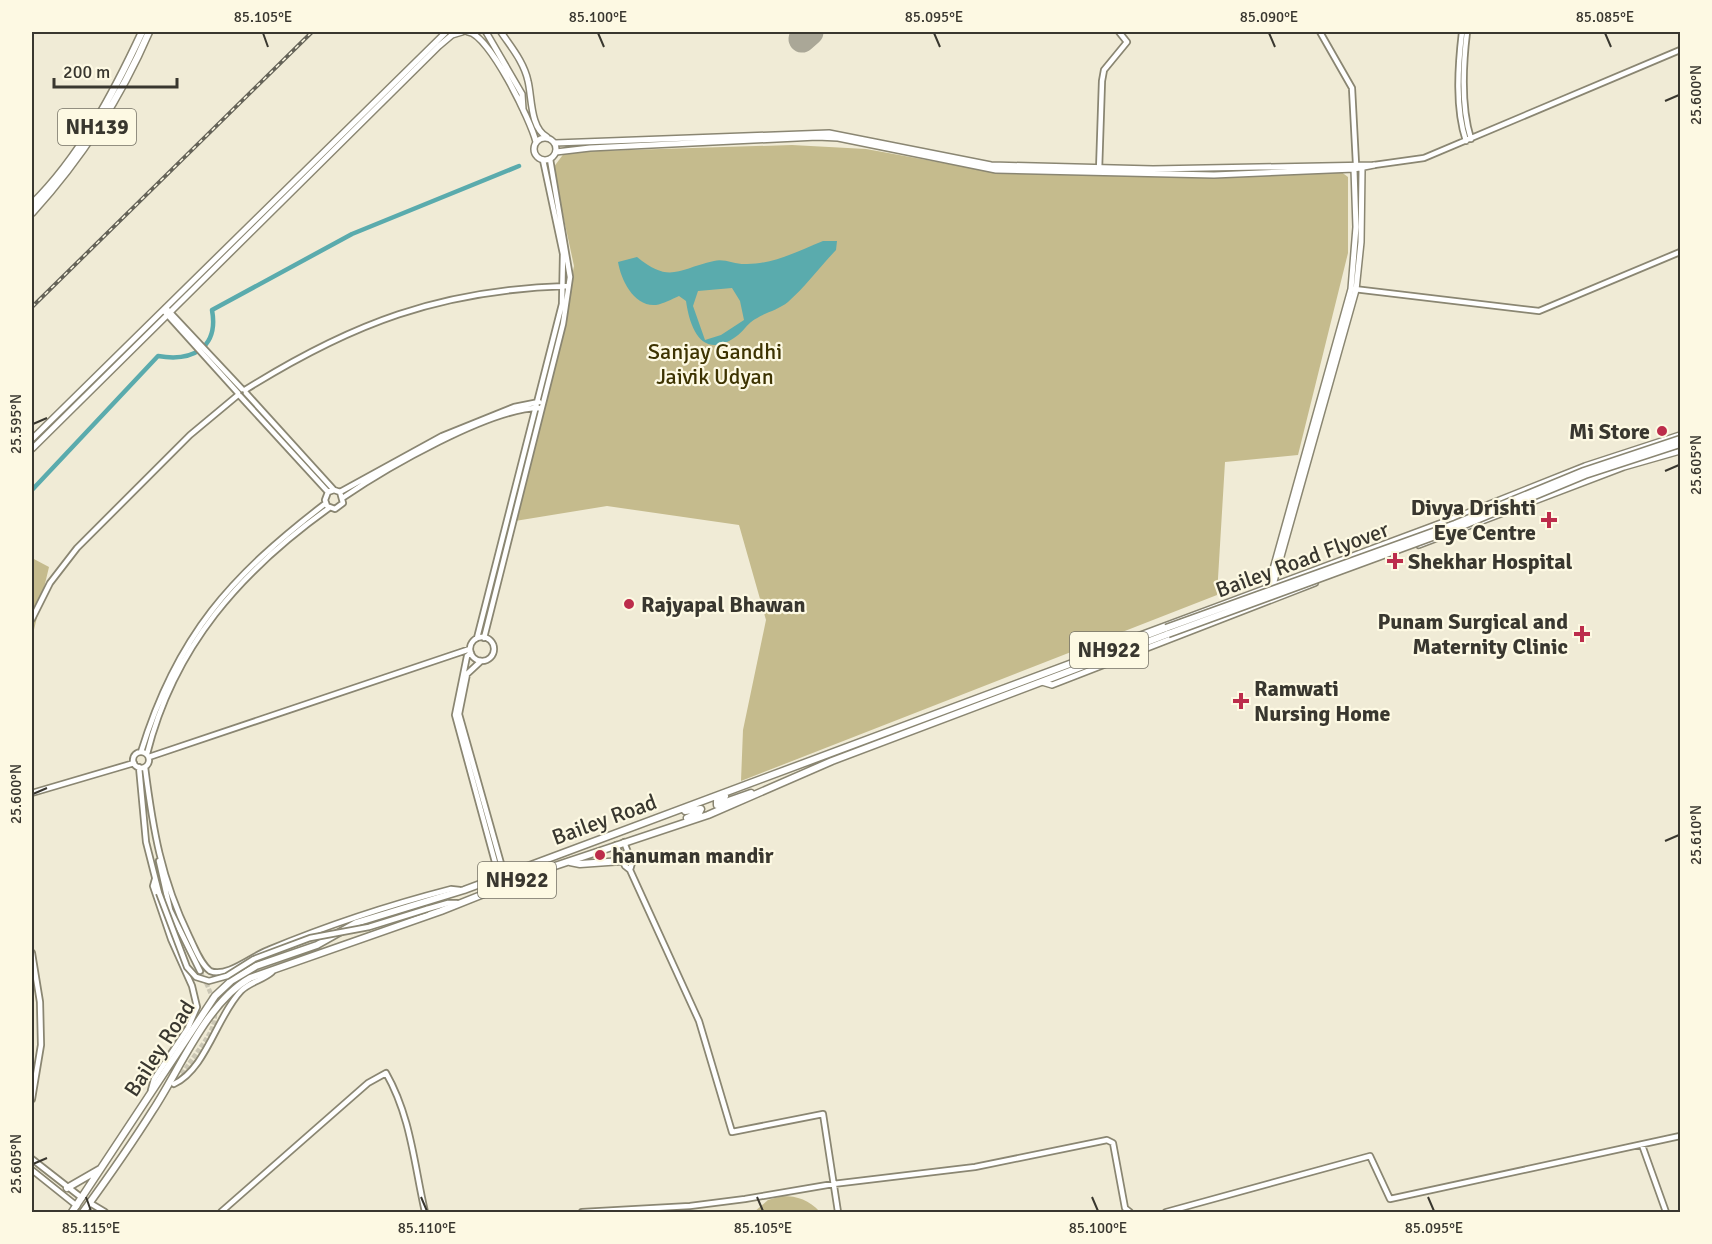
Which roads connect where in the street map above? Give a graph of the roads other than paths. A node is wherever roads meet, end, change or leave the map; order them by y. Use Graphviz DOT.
graph roads {
  1 [pos="142,32"];
  2 [pos="149,32"];
  3 [pos="446,32"];
  4 [pos="462,32"];
  5 [pos="470,32"];
  6 [pos="486,32"];
  7 [pos="501,32"];
  8 [pos="1119,32"];
  9 [pos="1320,32"];
  10 [pos="1462,32"];
  11 [pos="1467,32"];
  12 [pos="1680,50"];
  13 [pos="523,96"];
  14 [pos="531,102"];
  15 [pos="523,109"];
  16 [pos="547,137"];
  17 [pos="1469,140"];
  18 [pos="536,142"];
  19 [pos="555,143"];
  20 [pos="556,152"];
  21 [pos="550,159"];
  22 [pos="543,160"];
  23 [pos="1368,166"];
  24 [pos="1355,167"];
  25 [pos="1099,170"];
  26 [pos="32,204"];
  27 [pos="32,213"];
  28 [pos="1680,252"];
  29 [pos="567,278"];
  30 [pos="567,286"];
  31 [pos="548,287"];
  32 [pos="1354,289"];
  33 [pos="566,295"];
  34 [pos="167,311"];
  35 [pos="242,393"];
  36 [pos="540,402"];
  37 [pos="538,408"];
  38 [pos="1680,437"];
  39 [pos="32,439"];
  40 [pos="1680,444"];
  41 [pos="32,449"];
  42 [pos="1680,451"];
  43 [pos="1574,470"];
  44 [pos="1579,483"];
  45 [pos="334,490"];
  46 [pos="328,492"];
  47 [pos="1519,492"];
  48 [pos="342,494"];
  49 [pos="327,505"];
  50 [pos="1522,506"];
  51 [pos="1380,545"];
  52 [pos="1352,555"];
  53 [pos="1384,557"];
  54 [pos="1357,567"];
  55 [pos="1300,574"];
  56 [pos="1270,585"];
  57 [pos="1304,588"];
  58 [pos="1244,595"];
  59 [pos="1274,599"];
  60 [pos="1249,609"];
  61 [pos="32,619"];
  62 [pos="1167,631"];
  63 [pos="477,638"];
  64 [pos="484,638"];
  65 [pos="471,651"];
  66 [pos="481,661"];
  67 [pos="1040,680"];
  68 [pos="145,754"];
  69 [pos="134,763"];
  70 [pos="142,767"];
  71 [pos="782,782"];
  72 [pos="739,788"];
  73 [pos="32,793"];
  74 [pos="655,820"];
  75 [pos="652,832"];
  76 [pos="624,842"];
  77 [pos="616,845"];
  78 [pos="156,848"];
  79 [pos="148,850"];
  80 [pos="159,859"];
  81 [pos="569,861"];
  82 [pos="622,861"];
  83 [pos="630,870"];
  84 [pos="502,876"];
  85 [pos="155,879"];
  86 [pos="464,890"];
  87 [pos="460,904"];
  88 [pos="32,952"];
  89 [pos="277,968"];
  90 [pos="200,971"];
  91 [pos="182,1074"];
  92 [pos="171,1085"];
  93 [pos="150,1096"];
  94 [pos="32,1099"];
  95 [pos="1680,1136"];
  96 [pos="131,1144"];
  97 [pos="1642,1144"];
  98 [pos="115,1148"];
  99 [pos="32,1159"];
  100 [pos="102,1168"];
  101 [pos="32,1170"];
  102 [pos="833,1184"];
  103 [pos="67,1188"];
  104 [pos="81,1198"];
  105 [pos="90,1203"];
  106 [pos="77,1206"];
  107 [pos="72,1212"];
  108 [pos="83,1212"];
  109 [pos="105,1212"];
  110 [pos="221,1212"];
  111 [pos="425,1212"];
  112 [pos="582,1212"];
  113 [pos="838,1212"];
  114 [pos="1130,1212"];
  115 [pos="1166,1212"];
  116 [pos="1666,1212"];
  1 -- 26 [label="highway, NH139"];
  2 -- 27 [label="highway, NH139"];
  3 -- 34 [label="main road"];
  4 -- 34 [label="main road"];
  5 -- 15 [label="main road"];
  6 -- 13 [label="main road"];
  7 -- 14 [label="main road"];
  8 -- 25 [label="street"];
  9 -- 24 [label="street"];
  10 -- 17 [label="street"];
  11 -- 17 [label="street"];
  12 -- 17 [label="street"];
  13 -- 14 [label="main road"];
  13 -- 15 [label="main road"];
  14 -- 16 [label="main road"];
  15 -- 18 [label="main road"];
  16 -- 18 [label="main road"];
  16 -- 19 [label="main road"];
  17 -- 23 [label="street"];
  18 -- 22 [label="main road"];
  19 -- 20 [label="main road"];
  19 -- 25 [label="main road"];
  20 -- 21 [label="main road"];
  20 -- 25 [label="main road"];
  21 -- 22 [label="main road"];
  21 -- 29 [label="street"];
  22 -- 29 [label="street"];
  23 -- 24 [label="main road"];
  23 -- 32 [label="main road"];
  24 -- 25 [label="main road"];
  24 -- 32 [label="main road"];
  28 -- 32 [label="street"];
  29 -- 30 [label="street"];
  29 -- 31 [label="street"];
  30 -- 31 [label="street"];
  30 -- 33 [label="street"];
  31 -- 33 [label="street"];
  31 -- 35 [label="street"];
  32 -- 56 [label="main road"];
  33 -- 36 [label="street"];
  34 -- 35 [label="street"];
  34 -- 39 [label="main road"];
  34 -- 41 [label="main road"];
  35 -- 45 [label="street"];
  35 -- 46 [label="street"];
  35 -- 61 [label="street"];
  36 -- 37 [label="street"];
  36 -- 48 [label="street"];
  37 -- 48 [label="street"];
  37 -- 63 [label="street"];
  37 -- 64 [label="street"];
  38 -- 43 [label="main road"];
  38 -- 62 [label="highway, Bailey Road Flyover / NH922, bridge"];
  40 -- 62 [label="highway, Bailey Road Flyover / NH922, bridge"];
  42 -- 44 [label="main road"];
  43 -- 44 [label="main road"];
  43 -- 47 [label="main road"];
  44 -- 50 [label="main road"];
  45 -- 46 [label="street"];
  45 -- 48 [label="street"];
  46 -- 49 [label="street"];
  47 -- 50 [label="main road"];
  47 -- 51 [label="main road"];
  48 -- 49 [label="street"];
  49 -- 68 [label="street"];
  50 -- 53 [label="main road"];
  51 -- 52 [label="main road"];
  51 -- 53 [label="main road"];
  52 -- 54 [label="main road"];
  52 -- 55 [label="main road"];
  53 -- 54 [label="main road"];
  54 -- 57 [label="main road"];
  55 -- 56 [label="main road"];
  55 -- 57 [label="main road"];
  56 -- 58 [label="main road"];
  56 -- 59 [label="main road"];
  57 -- 59 [label="main road"];
  58 -- 60 [label="main road"];
  58 -- 67 [label="main road"];
  59 -- 60 [label="main road"];
  60 -- 67 [label="main road"];
  62 -- 67 [label="highway, Bailey Road Flyover / NH922"];
  63 -- 64 [label="street"];
  63 -- 65 [label="street"];
  64 -- 66 [label="street"];
  65 -- 66 [label="street"];
  65 -- 68 [label="street"];
  65 -- 84 [label="street"];
  66 -- 84 [label="street"];
  67 -- 71 [label="highway, Bailey Road / NH922"];
  67 -- 72 [label="highway, Bailey Road / NH922"];
  68 -- 69 [label="street"];
  68 -- 70 [label="street"];
  69 -- 70 [label="street"];
  69 -- 73 [label="street"];
  70 -- 78 [label="street"];
  70 -- 79 [label="street"];
  71 -- 72 [label="highway"];
  71 -- 75 [label="highway, Bailey Road / NH922"];
  72 -- 74 [label="highway, Bailey Road / NH922"];
  74 -- 75 [label="highway"];
  74 -- 84 [label="highway, Bailey Road / NH922"];
  75 -- 76 [label="highway, Bailey Road / NH922"];
  76 -- 77 [label="highway, Bailey Road / NH922"];
  76 -- 83 [label="street"];
  77 -- 81 [label="highway, Bailey Road / NH922"];
  77 -- 82 [label="street"];
  78 -- 79 [label="street"];
  78 -- 80 [label="street"];
  79 -- 85 [label="street"];
  80 -- 86 [label="street"];
  80 -- 90 [label="street"];
  81 -- 82 [label="highway"];
  81 -- 87 [label="highway, Bailey Road / NH922"];
  82 -- 83 [label="street"];
  83 -- 102 [label="street"];
  84 -- 86 [label="highway, Bailey Road / NH922"];
  85 -- 87 [label="street, bridge"];
  85 -- 93 [label="street"];
  86 -- 93 [label="highway, Bailey Road / NH922"];
  87 -- 89 [label="highway, Bailey Road / NH922"];
  88 -- 94 [label="street"];
  89 -- 92 [label="street"];
  89 -- 92 [label="highway, Bailey Road / NH922"];
  91 -- 92 [label="street"];
  92 -- 96 [label="highway, Bailey Road / NH922"];
  93 -- 98 [label="highway, Bailey Road / NH922"];
  95 -- 97 [label="street"];
  96 -- 98 [label="highway"];
  96 -- 105 [label="highway, Bailey Road / NH922"];
  97 -- 115 [label="street"];
  97 -- 116 [label="street"];
  98 -- 100 [label="highway, Bailey Road / NH922"];
  99 -- 103 [label="street"];
  100 -- 103 [label="highway"];
  100 -- 104 [label="highway, Bailey Road / NH922"];
  101 -- 106 [label="street"];
  102 -- 112 [label="street"];
  102 -- 113 [label="street"];
  102 -- 114 [label="street"];
  103 -- 104 [label="street"];
  104 -- 106 [label="highway, NH922"];
  105 -- 108 [label="highway, NH922"];
  105 -- 109 [label="street"];
  106 -- 107 [label="highway, NH922"];
  110 -- 111 [label="street"];
}
